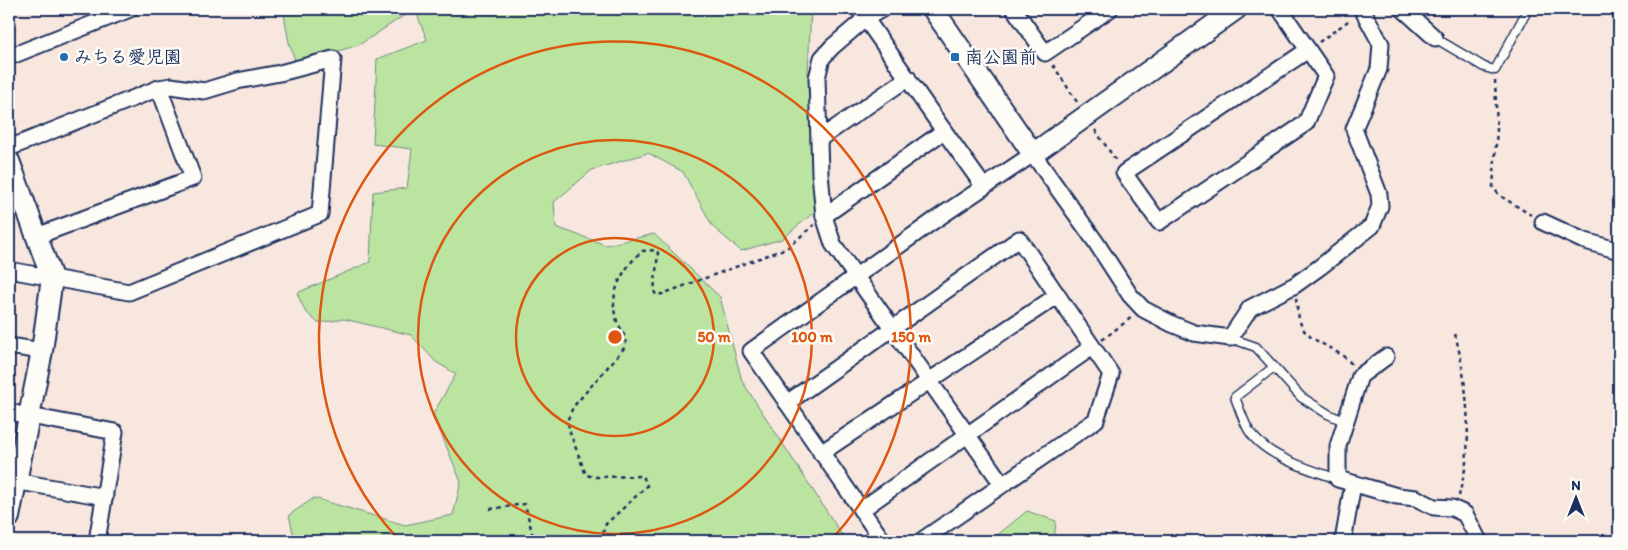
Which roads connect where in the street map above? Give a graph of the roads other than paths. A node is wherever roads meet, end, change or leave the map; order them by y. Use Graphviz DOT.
graph roads {
  1 [pos="130,9"];
  2 [pos="882,9"];
  3 [pos="933,9"];
  4 [pos="1014,9"];
  5 [pos="1110,9"];
  6 [pos="1236,9"];
  7 [pos="1280,9"];
  8 [pos="1404,9"];
  9 [pos="1528,9"];
  10 [pos="1364,10"];
  11 [pos="862,14"];
  12 [pos="1435,38"];
  13 [pos="1308,50"];
  14 [pos="9,58"];
  15 [pos="908,78"];
  16 [pos="160,88"];
  17 [pos="944,132"];
  18 [pos="819,139"];
  19 [pos="9,148"];
  20 [pos="1033,154"];
  21 [pos="9,161"];
  22 [pos="984,187"];
  23 [pos="824,216"];
  24 [pos="1543,222"];
  25 [pos="37,236"];
  26 [pos="1619,251"];
  27 [pos="9,270"];
  28 [pos="856,276"];
  29 [pos="52,278"];
  30 [pos="1058,296"];
  31 [pos="892,329"];
  32 [pos="1230,338"];
  33 [pos="9,346"];
  34 [pos="1092,347"];
  35 [pos="42,352"];
  36 [pos="1386,357"];
  37 [pos="1274,367"];
  38 [pos="930,379"];
  39 [pos="787,404"];
  40 [pos="9,412"];
  41 [pos="29,415"];
  42 [pos="1346,422"];
  43 [pos="968,434"];
  44 [pos="822,453"];
  45 [pos="1338,479"];
  46 [pos="12,480"];
  47 [pos="1002,484"];
  48 [pos="1353,484"];
  49 [pos="105,498"];
  50 [pos="861,510"];
  51 [pos="9,517"];
  52 [pos="98,541"];
  53 [pos="883,541"];
  54 [pos="921,541"];
  55 [pos="1343,541"];
  56 [pos="1479,541"];
  1 -- 14 [label="street"];
  2 -- 11 [label="street"];
  3 -- 20 [label="street"];
  4 -- 5 [label="street"];
  6 -- 20 [label="street"];
  7 -- 13 [label="street"];
  8 -- 12 [label="street"];
  9 -- 12 [label="lane"];
  10 -- 32 [label="street"];
  11 -- 15 [label="street"];
  11 -- 18 [label="street"];
  13 -- 13 [label="street"];
  15 -- 17 [label="street"];
  15 -- 18 [label="street"];
  16 -- 19 [label="street"];
  16 -- 25 [label="street"];
  16 -- 29 [label="street"];
  17 -- 22 [label="street"];
  17 -- 23 [label="street"];
  18 -- 23 [label="street"];
  20 -- 22 [label="street"];
  20 -- 32 [label="street"];
  21 -- 25 [label="street"];
  22 -- 28 [label="street"];
  23 -- 28 [label="street"];
  24 -- 26 [label="street"];
  25 -- 29 [label="street"];
  27 -- 29 [label="street"];
  28 -- 31 [label="street"];
  28 -- 39 [label="street"];
  29 -- 35 [label="street"];
  30 -- 31 [label="street"];
  30 -- 34 [label="street"];
  30 -- 38 [label="street"];
  31 -- 38 [label="street"];
  31 -- 39 [label="street"];
  32 -- 37 [label="lane"];
  33 -- 35 [label="street"];
  34 -- 43 [label="street"];
  34 -- 47 [label="street"];
  35 -- 41 [label="street"];
  36 -- 42 [label="street"];
  37 -- 42 [label="lane"];
  37 -- 45 [label="lane"];
  38 -- 43 [label="street"];
  38 -- 44 [label="street"];
  39 -- 44 [label="street"];
  40 -- 41 [label="street"];
  41 -- 46 [label="street"];
  41 -- 49 [label="street"];
  42 -- 45 [label="street"];
  43 -- 47 [label="street"];
  43 -- 50 [label="street"];
  44 -- 50 [label="street"];
  45 -- 48 [label="street"];
  46 -- 49 [label="street"];
  46 -- 51 [label="street"];
  47 -- 54 [label="street"];
  48 -- 55 [label="street"];
  48 -- 56 [label="street"];
  49 -- 52 [label="street"];
  50 -- 53 [label="street"];
}
